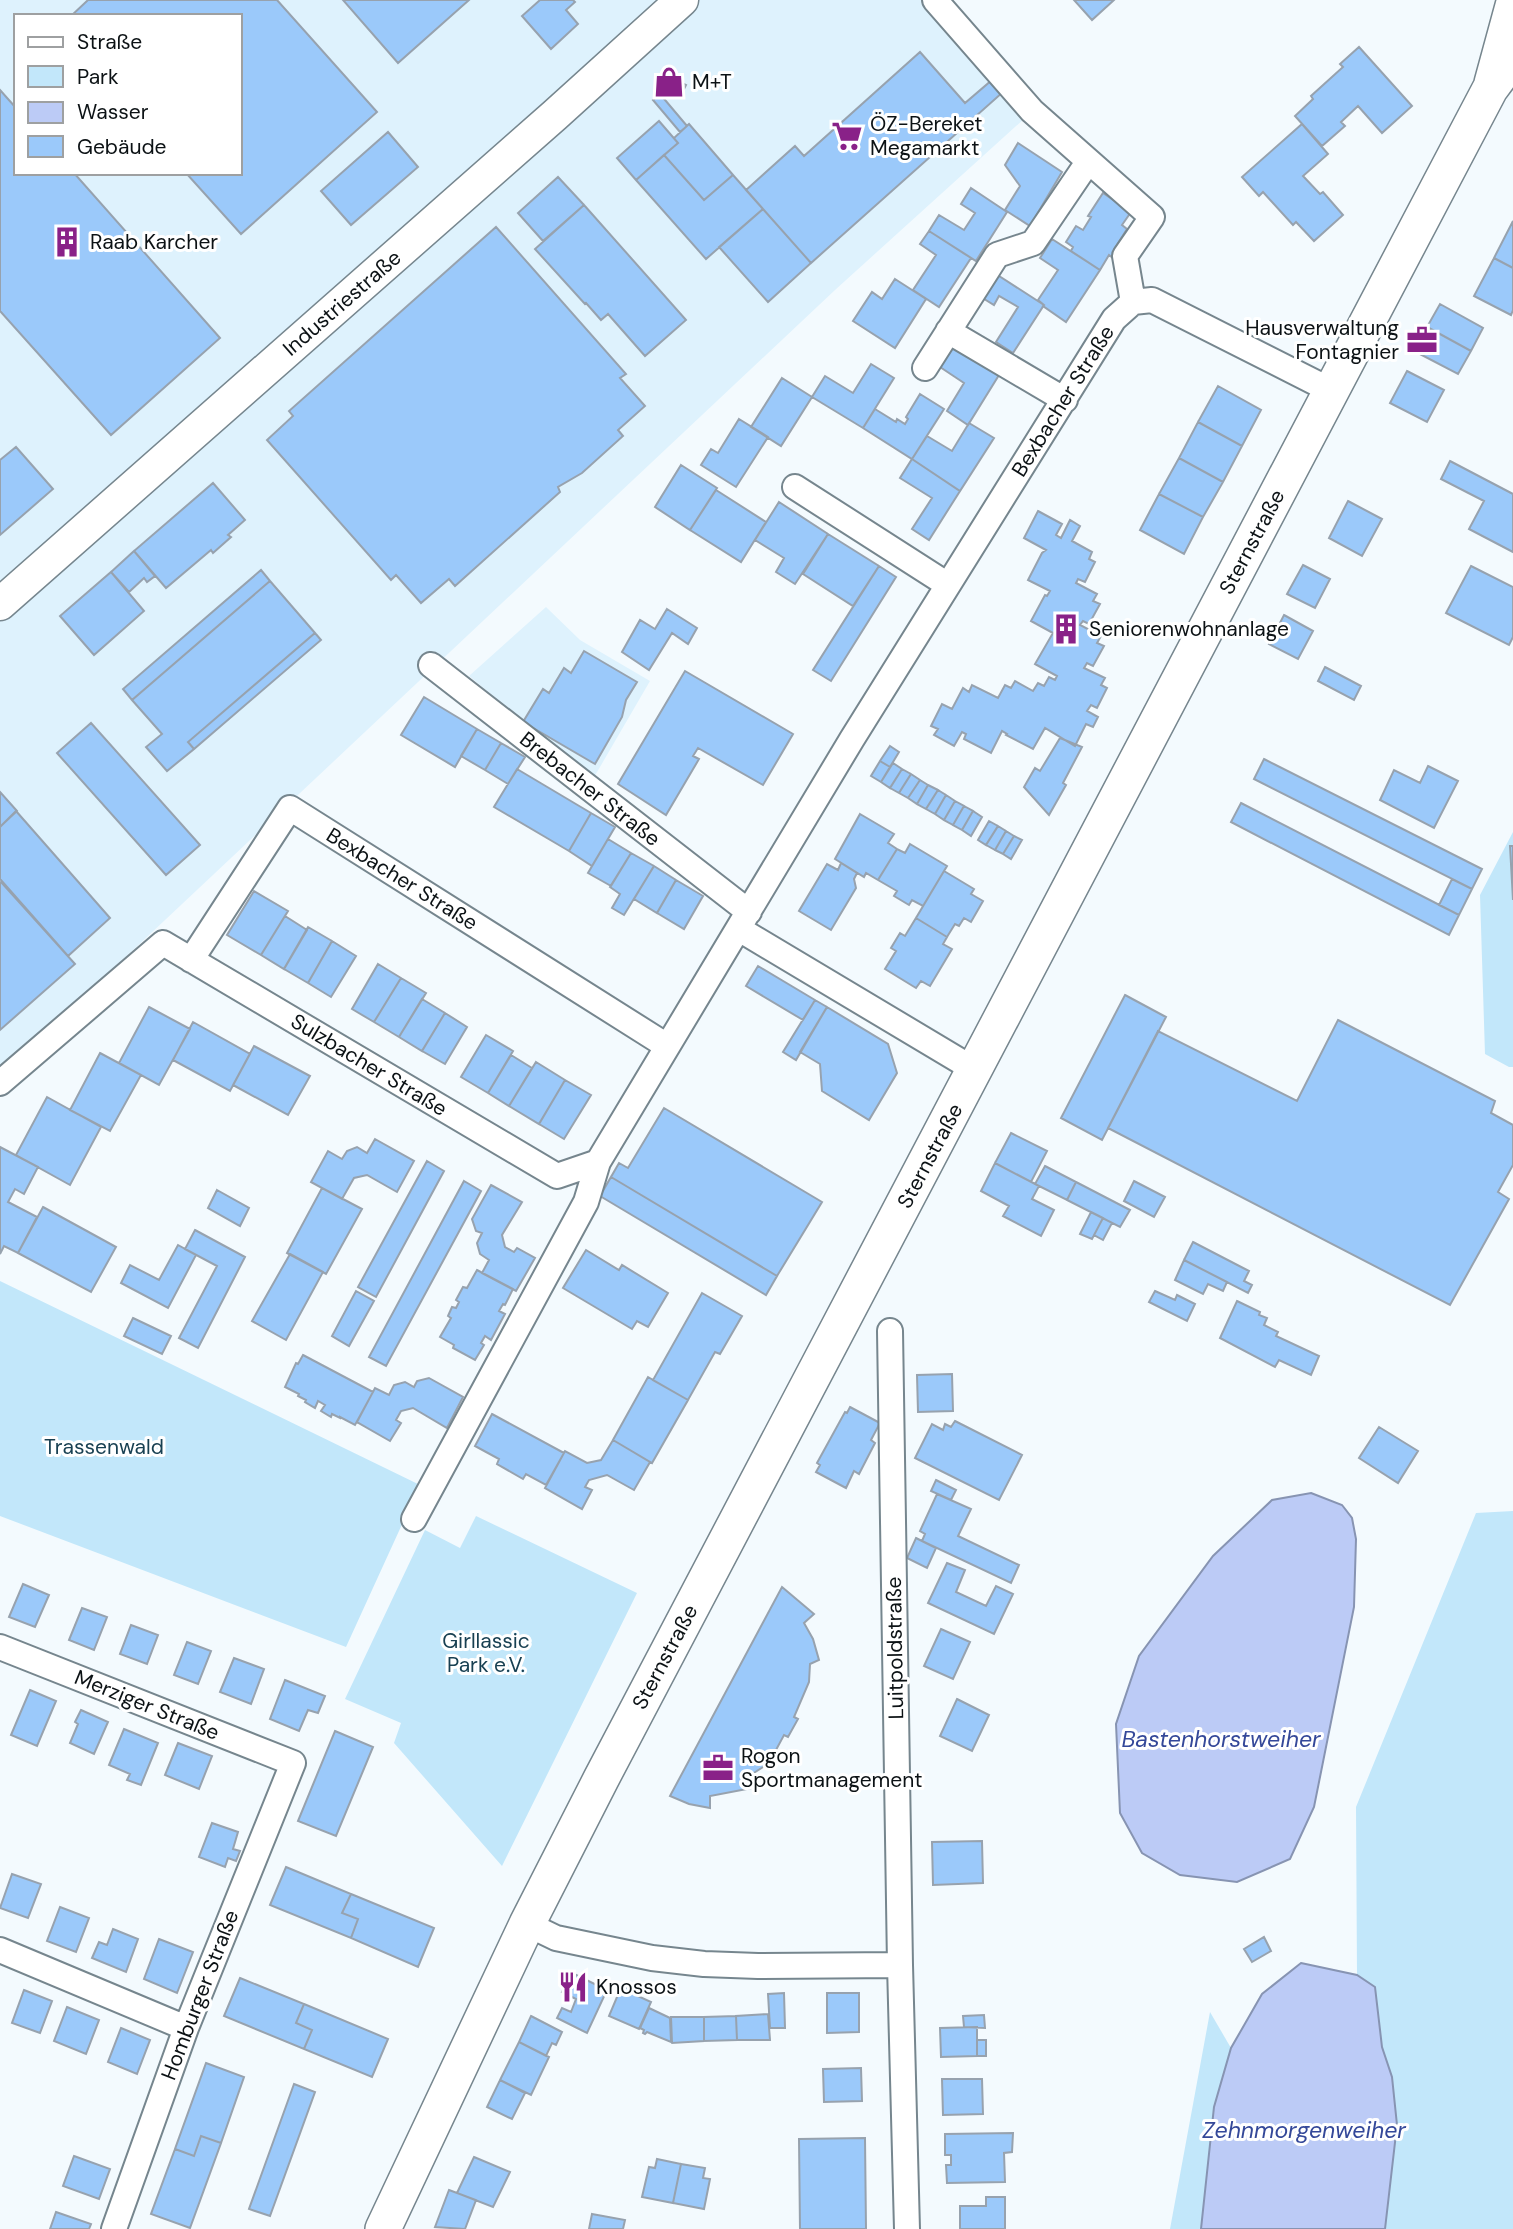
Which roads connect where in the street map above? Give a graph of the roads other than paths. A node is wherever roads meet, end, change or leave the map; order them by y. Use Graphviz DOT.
graph roads {
  1 [pos="682,0"];
  2 [pos="935,0"];
  3 [pos="1513,6"];
  4 [pos="1513,58"];
  5 [pos="1490,89"];
  6 [pos="1088,162"];
  7 [pos="1133,302"];
  8 [pos="948,331"];
  9 [pos="925,368"];
  10 [pos="1332,391"];
  11 [pos="1065,400"];
  12 [pos="795,487"];
  13 [pos="948,585"];
  14 [pos="0,604"];
  15 [pos="431,665"];
  16 [pos="744,921"];
  17 [pos="191,960"];
  18 [pos="667,1046"];
  19 [pos="975,1070"];
  20 [pos="0,1083"];
  21 [pos="587,1166"];
  22 [pos="890,1331"];
  23 [pos="414,1519"];
  24 [pos="0,1647"];
  25 [pos="293,1763"];
  26 [pos="527,1924"];
  27 [pos="0,1951"];
  28 [pos="900,1965"];
  29 [pos="186,2028"];
  30 [pos="114,2229"];
  31 [pos="383,2229"];
  32 [pos="907,2229"];
  1 -- 14 [label="street, Industriestraße"];
  2 -- 6 [label="street"];
  3 -- 5 [label="main road, Sternstraße"];
  4 -- 5 [label="main road, Sternstraße"];
  5 -- 10 [label="main road, Sternstraße"];
  6 -- 7 [label="street"];
  6 -- 8 [label="street"];
  7 -- 10 [label="street"];
  7 -- 11 [label="street, Bexbacher Straße"];
  8 -- 9 [label="street"];
  8 -- 11 [label="street"];
  10 -- 19 [label="main road, Sternstraße"];
  11 -- 13 [label="street, Bexbacher Straße"];
  12 -- 13 [label="street"];
  13 -- 16 [label="street, Bexbacher Straße"];
  15 -- 16 [label="street, Brebacher Straße"];
  16 -- 18 [label="street, Bexbacher Straße"];
  16 -- 19 [label="street, Brebacher Straße"];
  17 -- 18 [label="street, Bexbacher Straße"];
  17 -- 20 [label="street, Sulzbacher Straße"];
  17 -- 21 [label="street, Sulzbacher Straße"];
  18 -- 21 [label="street, Bexbacher Straße"];
  19 -- 26 [label="main road, Sternstraße"];
  21 -- 23 [label="street, Bexbacher Straße"];
  22 -- 28 [label="street, Luitpoldstraße"];
  24 -- 25 [label="street, Merziger Straße"];
  25 -- 29 [label="street, Homburger Straße"];
  26 -- 28 [label="street"];
  26 -- 31 [label="main road, Sternstraße"];
  27 -- 29 [label="street"];
  28 -- 32 [label="street, Luitpoldstraße"];
  29 -- 30 [label="street, Homburger Straße"];
}
